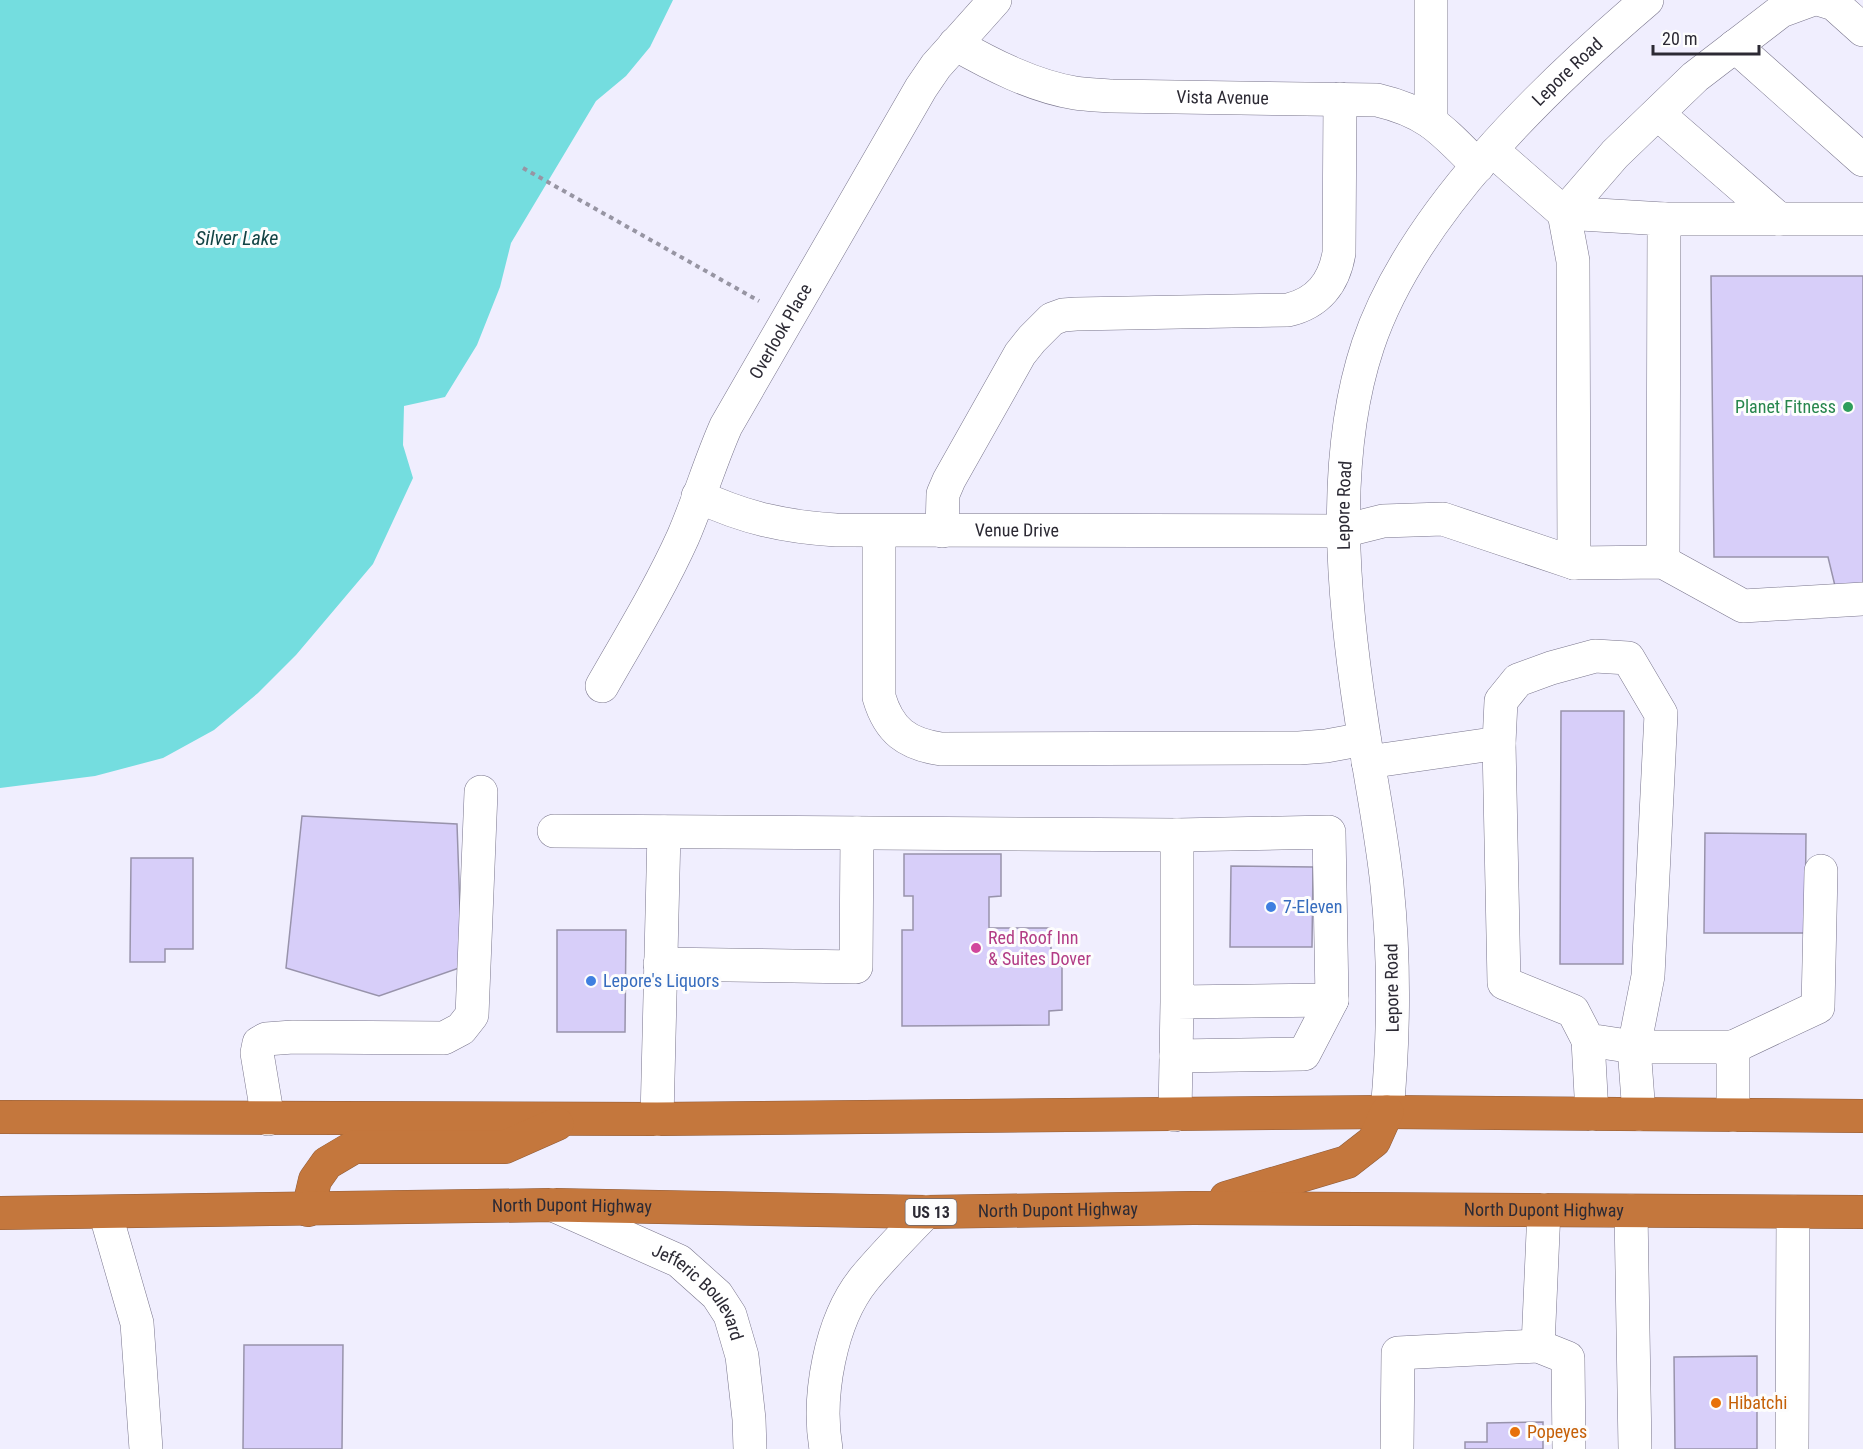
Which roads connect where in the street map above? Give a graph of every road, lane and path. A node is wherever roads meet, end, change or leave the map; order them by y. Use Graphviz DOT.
graph roads {
  1 [pos="995,0"];
  2 [pos="1431,0"];
  3 [pos="1647,0"];
  4 [pos="1810,0"];
  5 [pos="1821,0"];
  6 [pos="1863,30"];
  7 [pos="955,44"];
  8 [pos="1735,46"];
  9 [pos="1340,99"];
  10 [pos="1658,114"];
  11 [pos="1431,122"];
  12 [pos="1485,158"];
  13 [pos="1863,160"];
  14 [pos="523,168"];
  15 [pos="1564,213"];
  16 [pos="1664,219"];
  17 [pos="1779,219"];
  18 [pos="1863,219"];
  19 [pos="760,301"];
  20 [pos="698,496"];
  21 [pos="879,531"];
  22 [pos="942,531"];
  23 [pos="1342,531"];
  24 [pos="1663,562"];
  25 [pos="1574,563"];
  26 [pos="1863,598"];
  27 [pos="602,686"];
  28 [pos="1499,742"];
  29 [pos="1366,750"];
  30 [pos="481,792"];
  31 [pos="1379,828"];
  32 [pos="554,831"];
  33 [pos="663,832"];
  34 [pos="1329,832"];
  35 [pos="857,833"];
  36 [pos="1177,835"];
  37 [pos="1821,871"];
  38 [pos="660,964"];
  39 [pos="1332,1000"];
  40 [pos="1177,1002"];
  41 [pos="1588,1040"];
  42 [pos="1634,1047"];
  43 [pos="1733,1047"];
  44 [pos="1176,1056"];
  45 [pos="1387,1112"];
  46 [pos="1592,1114"];
  47 [pos="1639,1114"];
  48 [pos="1175,1115"];
  49 [pos="1733,1115"];
  50 [pos="1863,1116"];
  51 [pos="0,1117"];
  52 [pos="268,1119"];
  53 [pos="566,1119"];
  54 [pos="657,1119"];
  55 [pos="554,1205"];
  56 [pos="1193,1208"];
  57 [pos="308,1210"];
  58 [pos="1544,1210"];
  59 [pos="1632,1211"];
  60 [pos="105,1212"];
  61 [pos="926,1212"];
  62 [pos="1793,1212"];
  63 [pos="1863,1212"];
  64 [pos="0,1213"];
  65 [pos="1538,1346"];
  66 [pos="146,1449"];
  67 [pos="750,1449"];
  68 [pos="826,1449"];
  69 [pos="1397,1449"];
  70 [pos="1569,1449"];
  71 [pos="1635,1449"];
  72 [pos="1792,1449"];
  1 -- 7 [label="street, Overlook Place"];
  2 -- 11 [label="street"];
  3 -- 12 [label="street, Lepore Road"];
  4 -- 8 [label="street"];
  5 -- 6 [label="street"];
  7 -- 9 [label="street, Vista Avenue"];
  7 -- 20 [label="street, Overlook Place"];
  8 -- 10 [label="street"];
  8 -- 13 [label="street"];
  9 -- 11 [label="street, Vista Avenue"];
  9 -- 22 [label="street"];
  10 -- 15 [label="street"];
  10 -- 17 [label="street"];
  11 -- 12 [label="street, Vista Avenue"];
  12 -- 15 [label="street, Vista Avenue"];
  12 -- 23 [label="street, Lepore Road"];
  14 -- 19 [label="path"];
  15 -- 16 [label="street"];
  15 -- 25 [label="street"];
  16 -- 17 [label="street"];
  16 -- 24 [label="street"];
  17 -- 18 [label="street"];
  20 -- 21 [label="street, Venue Drive"];
  20 -- 27 [label="street, Overlook Place"];
  21 -- 22 [label="street, Venue Drive"];
  21 -- 29 [label="street"];
  22 -- 23 [label="street, Venue Drive"];
  23 -- 25 [label="street, Venue Drive"];
  23 -- 29 [label="street, Lepore Road"];
  24 -- 25 [label="street, Venue Drive"];
  24 -- 26 [label="street"];
  28 -- 29 [label="street"];
  28 -- 41 [label="street"];
  28 -- 42 [label="street"];
  29 -- 31 [label="street, Lepore Road"];
  30 -- 52 [label="street"];
  31 -- 34 [label="street"];
  31 -- 45 [label="street, Lepore Road"];
  32 -- 33 [label="street"];
  33 -- 35 [label="street"];
  33 -- 38 [label="street"];
  34 -- 36 [label="street"];
  34 -- 39 [label="street"];
  35 -- 36 [label="street"];
  35 -- 38 [label="street"];
  36 -- 40 [label="street"];
  37 -- 43 [label="street"];
  38 -- 54 [label="street"];
  39 -- 40 [label="street"];
  39 -- 44 [label="street"];
  40 -- 44 [label="street"];
  41 -- 42 [label="street"];
  41 -- 46 [label="street"];
  42 -- 43 [label="street"];
  42 -- 47 [label="street"];
  43 -- 49 [label="street"];
  44 -- 48 [label="street"];
  45 -- 46 [label="highway"];
  45 -- 48 [label="highway"];
  45 -- 56 [label="highway"];
  46 -- 47 [label="highway"];
  47 -- 49 [label="highway"];
  48 -- 54 [label="highway"];
  49 -- 50 [label="highway"];
  51 -- 52 [label="highway"];
  52 -- 53 [label="highway"];
  53 -- 54 [label="highway"];
  53 -- 57 [label="highway"];
  55 -- 57 [label="highway, North Dupont Highway / US 13"];
  55 -- 61 [label="highway, North Dupont Highway / US 13"];
  55 -- 67 [label="street, Jefferic Boulevard"];
  56 -- 58 [label="highway, North Dupont Highway / US 13"];
  56 -- 61 [label="highway, North Dupont Highway / US 13"];
  57 -- 60 [label="highway, North Dupont Highway / US 13"];
  58 -- 59 [label="highway, North Dupont Highway / US 13"];
  58 -- 65 [label="street"];
  59 -- 62 [label="highway, North Dupont Highway / US 13"];
  59 -- 71 [label="street"];
  60 -- 64 [label="highway, North Dupont Highway / US 13"];
  60 -- 66 [label="street"];
  61 -- 68 [label="street"];
  62 -- 63 [label="highway, North Dupont Highway / US 13"];
  62 -- 72 [label="street"];
  65 -- 69 [label="street"];
  65 -- 70 [label="street"];
}
